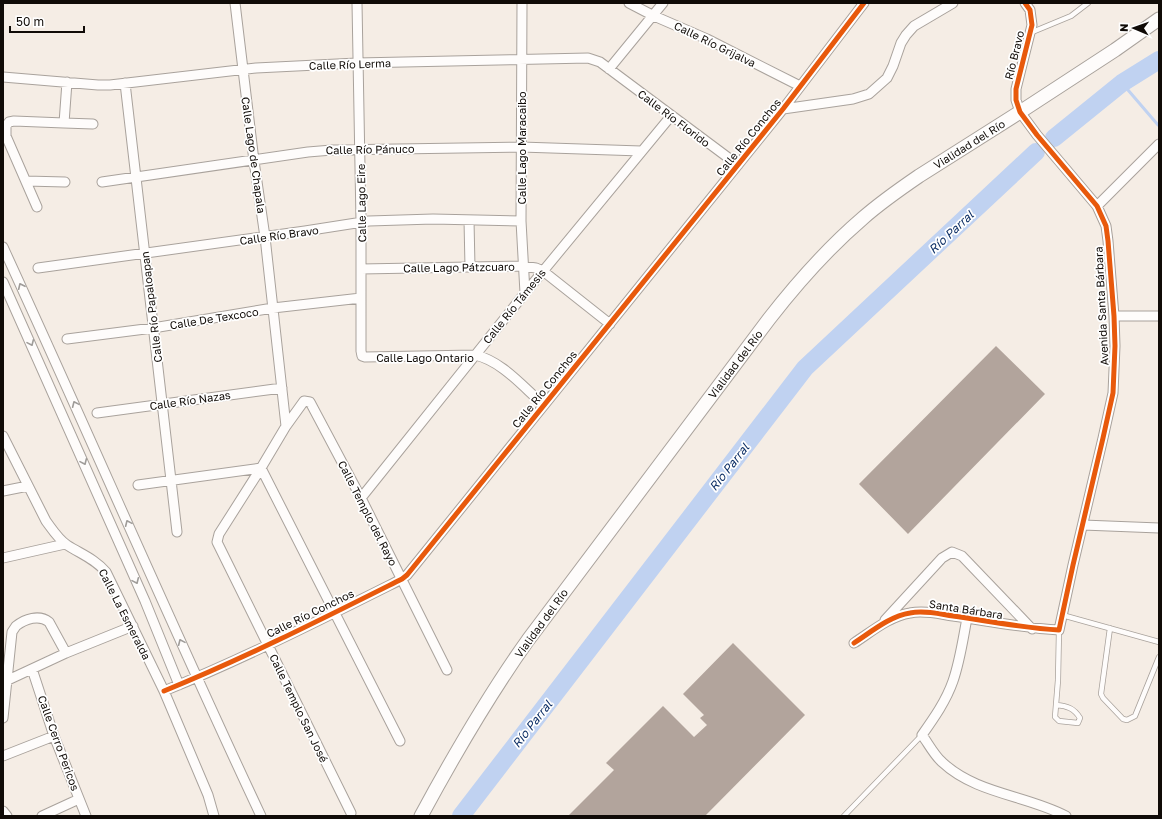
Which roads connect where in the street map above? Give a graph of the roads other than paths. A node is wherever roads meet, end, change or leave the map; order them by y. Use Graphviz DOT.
graph roads {
  1 [pos="235,3"];
  2 [pos="357,3"];
  3 [pos="522,3"];
  4 [pos="629,3"];
  5 [pos="663,3"];
  6 [pos="864,3"];
  7 [pos="953,3"];
  8 [pos="1026,3"];
  9 [pos="1088,3"];
  10 [pos="654,16"];
  11 [pos="1159,19"];
  12 [pos="1030,33"];
  13 [pos="521,59"];
  14 [pos="357,63"];
  15 [pos="242,69"];
  16 [pos="610,69"];
  17 [pos="3,77"];
  18 [pos="66,82"];
  19 [pos="125,83"];
  20 [pos="800,86"];
  21 [pos="783,109"];
  22 [pos="1020,112"];
  23 [pos="671,116"];
  24 [pos="64,123"];
  25 [pos="93,124"];
  26 [pos="1159,144"];
  27 [pos="522,147"];
  28 [pos="360,149"];
  29 [pos="641,151"];
  30 [pos="254,161"];
  31 [pos="738,165"];
  32 [pos="136,178"];
  33 [pos="26,181"];
  34 [pos="65,182"];
  35 [pos="102,182"];
  36 [pos="1097,206"];
  37 [pos="37,207"];
  38 [pos="469,220"];
  39 [pos="521,220"];
  40 [pos="361,222"];
  41 [pos="265,237"];
  42 [pos="3,247"];
  43 [pos="144,253"];
  44 [pos="522,266"];
  45 [pos="470,267"];
  46 [pos="38,268"];
  47 [pos="361,269"];
  48 [pos="543,271"];
  49 [pos="3,282"];
  50 [pos="524,293"];
  51 [pos="361,298"];
  52 [pos="273,308"];
  53 [pos="1114,316"];
  54 [pos="1159,316"];
  55 [pos="610,324"];
  56 [pos="153,328"];
  57 [pos="66,339"];
  58 [pos="475,355"];
  59 [pos="362,356"];
  60 [pos="282,388"];
  61 [pos="162,404"];
  62 [pos="544,405"];
  63 [pos="97,413"];
  64 [pos="286,426"];
  65 [pos="3,436"];
  66 [pos="261,468"];
  67 [pos="172,481"];
  68 [pos="138,485"];
  69 [pos="28,486"];
  70 [pos="3,492"];
  71 [pos="361,498"];
  72 [pos="1083,525"];
  73 [pos="1159,528"];
  74 [pos="177,532"];
  75 [pos="65,544"];
  76 [pos="3,558"];
  77 [pos="402,579"];
  78 [pos="335,613"];
  79 [pos="1062,615"];
  80 [pos="967,618"];
  81 [pos="133,626"];
  82 [pos="880,626"];
  83 [pos="1110,628"];
  84 [pos="1032,629"];
  85 [pos="1059,630"];
  86 [pos="1159,642"];
  87 [pos="854,643"];
  88 [pos="268,644"];
  89 [pos="66,653"];
  90 [pos="1159,657"];
  91 [pos="32,669"];
  92 [pos="448,670"];
  93 [pos="196,678"];
  94 [pos="8,680"];
  95 [pos="179,685"];
  96 [pos="164,691"];
  97 [pos="1056,705"];
  98 [pos="3,718"];
  99 [pos="922,734"];
  100 [pos="54,736"];
  101 [pos="400,741"];
  102 [pos="3,756"];
  103 [pos="80,799"];
  104 [pos="3,811"];
  105 [pos="350,813"];
  106 [pos="7,816"];
  107 [pos="42,816"];
  108 [pos="86,816"];
  109 [pos="214,816"];
  110 [pos="261,816"];
  111 [pos="421,816"];
  112 [pos="844,816"];
  113 [pos="1066,816"];
  1 -- 15 [label="street, Calle Lago de Chapala"];
  2 -- 14 [label="street, Calle Lago Eire"];
  3 -- 13 [label="street, Calle Lago Maracaibo"];
  4 -- 10 [label="street, Calle Río Grijalva"];
  5 -- 10 [label="street"];
  6 -- 20 [label="street, Calle Río Conchos"];
  7 -- 21 [label="street, Calle Río Conchos"];
  8 -- 12 [label="street, Río Bravo"];
  9 -- 12 [label="lane"];
  10 -- 16 [label="street"];
  10 -- 20 [label="street, Calle Río Grijalva"];
  11 -- 22 [label="main road, Vialidad del Río"];
  12 -- 22 [label="street, Río Bravo"];
  13 -- 14 [label="street, Calle Río Lerma"];
  13 -- 16 [label="street, Calle Río Lerma"];
  13 -- 27 [label="street, Calle Lago Maracaibo"];
  14 -- 15 [label="street, Calle Río Lerma"];
  14 -- 28 [label="street, Calle Lago Eire"];
  15 -- 19 [label="street, Calle Río Lerma"];
  15 -- 30 [label="street, Calle Lago de Chapala"];
  16 -- 23 [label="street, Calle Río Florido"];
  17 -- 18 [label="street, Calle Río Lerma"];
  18 -- 19 [label="street, Calle Río Lerma"];
  18 -- 24 [label="street"];
  19 -- 32 [label="street, Calle Río Papaloapan"];
  20 -- 21 [label="street, Calle Río Conchos"];
  21 -- 31 [label="street, Calle Río Conchos"];
  22 -- 36 [label="street, Avenida Santa Bárbara"];
  22 -- 111 [label="main road, Vialidad del Río"];
  23 -- 29 [label="street, Calle Río Támesis"];
  23 -- 31 [label="street, Calle Río Florido"];
  24 -- 25 [label="street"];
  24 -- 33 [label="street"];
  26 -- 36 [label="street"];
  27 -- 28 [label="street, Calle Río Pánuco"];
  27 -- 29 [label="street, Calle Río Pánuco"];
  27 -- 39 [label="street, Calle Lago Maracaibo"];
  28 -- 30 [label="street, Calle Río Pánuco"];
  28 -- 40 [label="street, Calle Lago Eire"];
  29 -- 48 [label="street, Calle Río Támesis"];
  30 -- 32 [label="street, Calle Río Pánuco"];
  30 -- 41 [label="street, Calle Lago de Chapala"];
  31 -- 55 [label="street, Calle Río Conchos"];
  32 -- 35 [label="street, Calle Río Pánuco"];
  32 -- 43 [label="street, Calle Río Papaloapan"];
  33 -- 34 [label="street"];
  33 -- 37 [label="street"];
  36 -- 53 [label="street, Avenida Santa Bárbara"];
  38 -- 39 [label="street, Calle Río Bravo"];
  38 -- 40 [label="street, Calle Río Bravo"];
  38 -- 45 [label="street"];
  39 -- 44 [label="street, Calle Lago Maracaibo"];
  40 -- 41 [label="street, Calle Río Bravo"];
  40 -- 47 [label="street, Calle Lago Eire"];
  41 -- 43 [label="street, Calle Río Bravo"];
  41 -- 52 [label="street, Calle Lago de Chapala"];
  93 -- 42 [label="street, one-way"];
  43 -- 46 [label="street, Calle Río Bravo"];
  43 -- 56 [label="street, Calle Río Papaloapan"];
  44 -- 45 [label="street, Calle Lago Pátzcuaro"];
  44 -- 48 [label="street, Calle Lago Pátzcuaro"];
  44 -- 50 [label="street, Calle Lago Maracaibo"];
  45 -- 47 [label="street, Calle Lago Pátzcuaro"];
  47 -- 51 [label="street, Calle Lago Eire"];
  48 -- 50 [label="street, Calle Río Támesis"];
  48 -- 55 [label="street, Calle Lago Pátzcuaro"];
  49 -- 95 [label="street, one-way"];
  50 -- 58 [label="street, Calle Río Támesis"];
  51 -- 52 [label="street, Calle De Texcoco"];
  51 -- 59 [label="street, Calle Lago Eire"];
  52 -- 56 [label="street, Calle De Texcoco"];
  52 -- 60 [label="street, Calle Lago de Chapala"];
  53 -- 54 [label="street"];
  53 -- 72 [label="street, Avenida Santa Bárbara"];
  55 -- 62 [label="street, Calle Río Conchos"];
  56 -- 57 [label="street, Calle De Texcoco"];
  56 -- 61 [label="street, Calle Río Papaloapan"];
  58 -- 59 [label="street, Calle Lago Ontario"];
  58 -- 62 [label="street, Calle Lago Ontario"];
  58 -- 71 [label="street, Calle Río Támesis"];
  60 -- 61 [label="street, Calle Río Nazas"];
  60 -- 64 [label="street, Calle Lago de Chapala"];
  61 -- 63 [label="street, Calle Río Nazas"];
  61 -- 67 [label="street, Calle Río Papaloapan"];
  62 -- 77 [label="street, Calle Río Conchos"];
  64 -- 66 [label="street"];
  64 -- 71 [label="street, Calle Templo del Rayo"];
  65 -- 69 [label="street, Calle La Esmeralda"];
  66 -- 67 [label="street"];
  66 -- 78 [label="street"];
  66 -- 88 [label="street, Calle Templo San José"];
  67 -- 68 [label="street"];
  67 -- 74 [label="street, Calle Río Papaloapan"];
  69 -- 70 [label="street"];
  69 -- 75 [label="street, Calle La Esmeralda"];
  71 -- 77 [label="street, Calle Templo del Rayo"];
  72 -- 73 [label="street"];
  72 -- 79 [label="street, Avenida Santa Bárbara"];
  75 -- 76 [label="street"];
  75 -- 81 [label="street, Calle La Esmeralda"];
  77 -- 78 [label="street, Calle Río Conchos"];
  77 -- 92 [label="street, Calle Templo del Rayo"];
  78 -- 88 [label="street, Calle Río Conchos"];
  78 -- 101 [label="street"];
  79 -- 83 [label="lane"];
  79 -- 85 [label="street, Avenida Santa Bárbara"];
  80 -- 82 [label="street, Santa Bárbara"];
  80 -- 84 [label="street, Santa Bárbara"];
  80 -- 99 [label="street"];
  81 -- 89 [label="street"];
  81 -- 96 [label="street, Calle La Esmeralda"];
  82 -- 84 [label="street"];
  82 -- 87 [label="street, Santa Bárbara"];
  83 -- 86 [label="lane"];
  83 -- 90 [label="lane"];
  84 -- 85 [label="street, Santa Bárbara"];
  85 -- 97 [label="lane"];
  88 -- 93 [label="street, Calle Río Conchos"];
  88 -- 105 [label="street, Calle Templo San José"];
  89 -- 91 [label="street"];
  89 -- 94 [label="street"];
  91 -- 94 [label="street"];
  91 -- 100 [label="street, Calle Cerro Pericos"];
  93 -- 95 [label="street, Calle Río Conchos"];
  93 -- 110 [label="street"];
  94 -- 98 [label="street"];
  95 -- 96 [label="street, Calle Río Conchos"];
  96 -- 109 [label="street, Calle La Esmeralda"];
  97 -- 97 [label="lane"];
  99 -- 112 [label="lane"];
  99 -- 113 [label="street"];
  100 -- 102 [label="street"];
  100 -- 103 [label="street, Calle Cerro Pericos"];
  103 -- 107 [label="street"];
  103 -- 108 [label="street, Calle Cerro Pericos"];
  104 -- 106 [label="street"];
}
